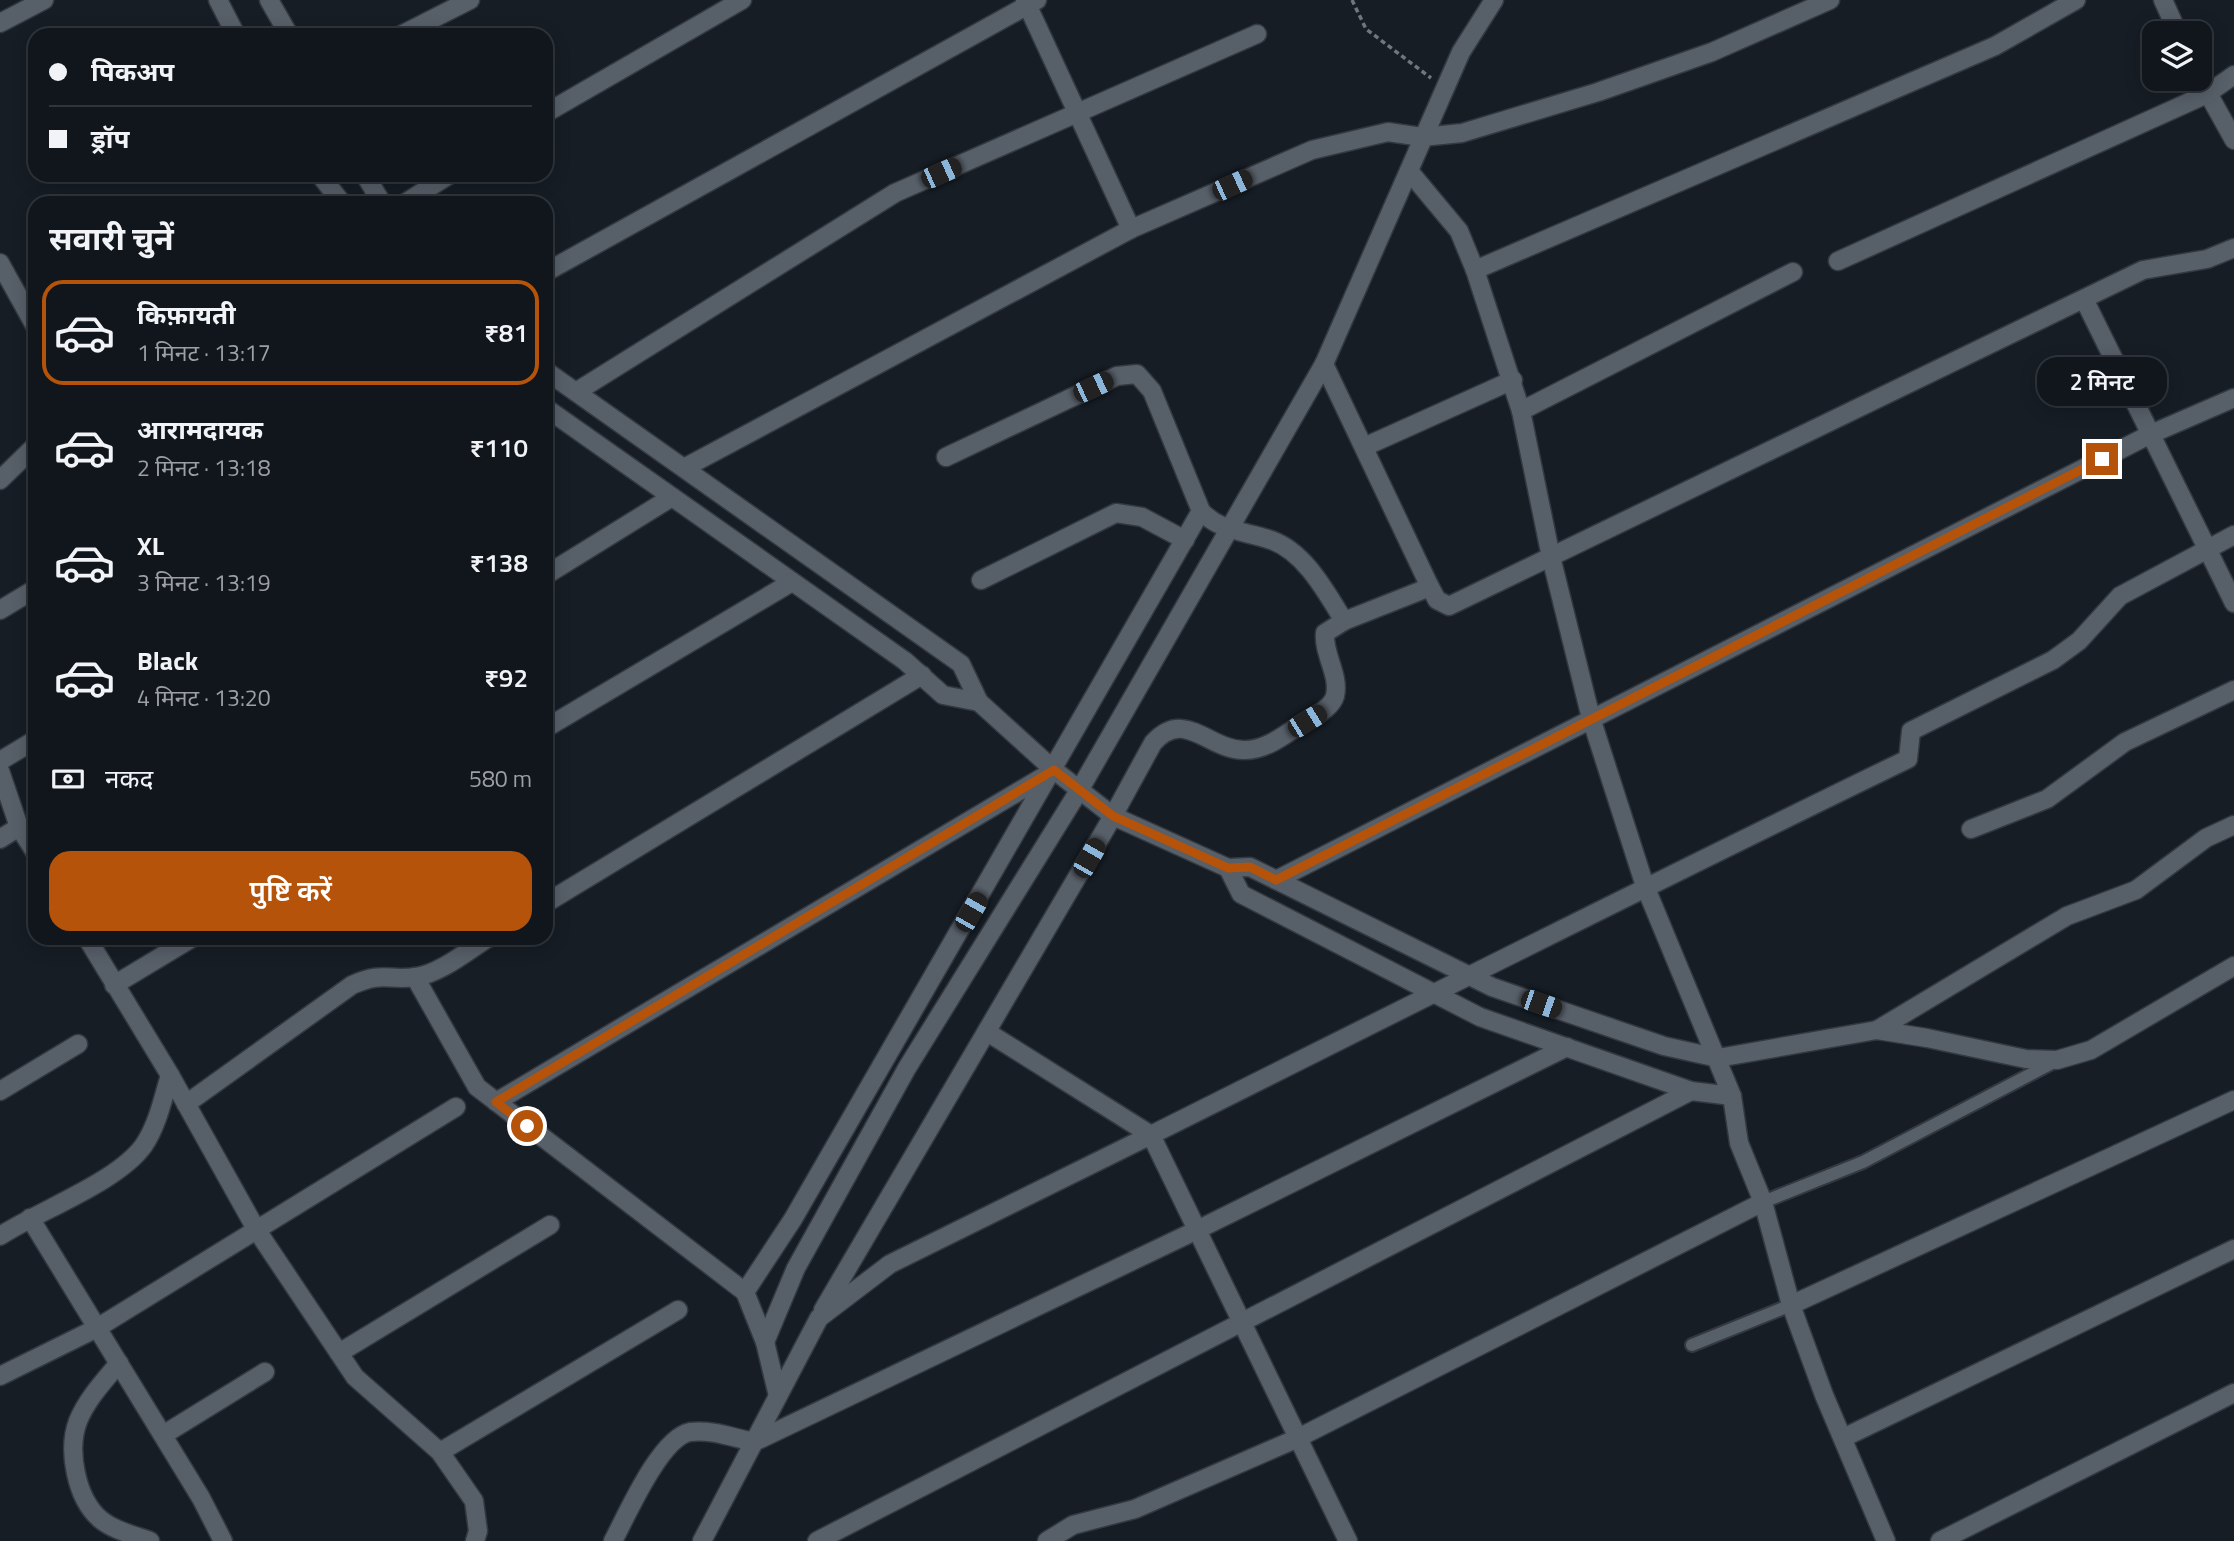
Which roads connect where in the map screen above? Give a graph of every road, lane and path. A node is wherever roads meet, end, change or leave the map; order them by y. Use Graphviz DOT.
graph roads {
  1 [pos="44,0"];
  2 [pos="218,0"];
  3 [pos="269,0"];
  4 [pos="470,0"];
  5 [pos="743,0"];
  6 [pos="1352,0"];
  7 [pos="1494,0"];
  8 [pos="1830,0"];
  9 [pos="2076,0"];
  10 [pos="2163,0"];
  11 [pos="1030,1"];
  12 [pos="2173,21"];
  13 [pos="0,23"];
  14 [pos="232,28"];
  15 [pos="285,28"];
  16 [pos="415,28"];
  17 [pos="1256,34"];
  18 [pos="2234,75"];
  19 [pos="2212,83"];
  20 [pos="1446,88"];
  21 [pos="2193,91"];
  22 [pos="2206,91"];
  23 [pos="553,109"];
  24 [pos="1079,112"];
  25 [pos="1422,137"];
  26 [pos="2234,140"];
  27 [pos="1409,171"];
  28 [pos="326,182"];
  29 [pos="438,182"];
  30 [pos="336,196"];
  31 [pos="416,196"];
  32 [pos="1132,229"];
  33 [pos="2234,248"];
  34 [pos="1838,261"];
  35 [pos="0,262"];
  36 [pos="553,268"];
  37 [pos="1475,270"];
  38 [pos="1793,272"];
  39 [pos="2084,299"];
  40 [pos="28,314"];
  41 [pos="1324,364"];
  42 [pos="553,376"];
  43 [pos="1513,380"];
  44 [pos="576,392"];
  45 [pos="2234,398"];
  46 [pos="1521,411"];
  47 [pos="553,413"];
  48 [pos="562,420"];
  49 [pos="553,426"];
  50 [pos="2151,434"];
  51 [pos="1363,447"];
  52 [pos="28,453"];
  53 [pos="946,457"];
  54 [pos="684,468"];
  55 [pos="0,480"];
  56 [pos="672,497"];
  57 [pos="1201,511"];
  58 [pos="1229,530"];
  59 [pos="2234,534"];
  60 [pos="1185,540"];
  61 [pos="2207,549"];
  62 [pos="1551,556"];
  63 [pos="553,571"];
  64 [pos="982,580"];
  65 [pos="792,582"];
  66 [pos="1430,587"];
  67 [pos="28,593"];
  68 [pos="2234,603"];
  69 [pos="0,610"];
  70 [pos="1343,621"];
  71 [pos="922,675"];
  72 [pos="2234,690"];
  73 [pos="979,702"];
  74 [pos="1591,718"];
  75 [pos="553,724"];
  76 [pos="28,744"];
  77 [pos="0,761"];
  78 [pos="1054,770"];
  79 [pos="0,771"];
  80 [pos="1080,789"];
  81 [pos="1113,816"];
  82 [pos="2234,825"];
  83 [pos="19,827"];
  84 [pos="1971,829"];
  85 [pos="0,839"];
  86 [pos="28,841"];
  87 [pos="1228,868"];
  88 [pos="1276,880"];
  89 [pos="1645,886"];
  90 [pos="553,899"];
  91 [pos="91,945"];
  92 [pos="180,945"];
  93 [pos="476,945"];
  94 [pos="2234,966"];
  95 [pos="415,977"];
  96 [pos="1471,977"];
  97 [pos="114,985"];
  98 [pos="1434,994"];
  99 [pos="1877,1030"];
  100 [pos="986,1032"];
  101 [pos="78,1044"];
  102 [pos="1567,1048"];
  103 [pos="1718,1058"];
  104 [pos="2057,1060"];
  105 [pos="170,1074"];
  106 [pos="0,1091"];
  107 [pos="1691,1091"];
  108 [pos="1732,1096"];
  109 [pos="2234,1100"];
  110 [pos="496,1102"];
  111 [pos="186,1104"];
  112 [pos="456,1107"];
  113 [pos="1151,1135"];
  114 [pos="1763,1202"];
  115 [pos="30,1217"];
  116 [pos="550,1225"];
  117 [pos="256,1229"];
  118 [pos="1197,1230"];
  119 [pos="0,1236"];
  120 [pos="2234,1249"];
  121 [pos="745,1292"];
  122 [pos="1791,1305"];
  123 [pos="678,1310"];
  124 [pos="819,1318"];
  125 [pos="1242,1322"];
  126 [pos="97,1328"];
  127 [pos="765,1342"];
  128 [pos="1692,1345"];
  129 [pos="339,1353"];
  130 [pos="119,1363"];
  131 [pos="265,1372"];
  132 [pos="0,1376"];
  133 [pos="2234,1393"];
  134 [pos="778,1396"];
  135 [pos="163,1435"];
  136 [pos="1298,1438"];
  137 [pos="1843,1438"];
  138 [pos="754,1442"];
  139 [pos="440,1452"];
  140 [pos="150,1541"];
  141 [pos="223,1541"];
  142 [pos="475,1541"];
  143 [pos="613,1541"];
  144 [pos="702,1541"];
  145 [pos="817,1541"];
  146 [pos="1047,1541"];
  147 [pos="1348,1541"];
  148 [pos="1886,1541"];
  149 [pos="1940,1541"];
  1 -- 13 [label="street"];
  2 -- 14 [label="street"];
  3 -- 15 [label="street"];
  4 -- 16 [label="street"];
  5 -- 23 [label="street"];
  6 -- 20 [label="path"];
  7 -- 20 [label="street"];
  8 -- 25 [label="street"];
  9 -- 37 [label="street"];
  10 -- 12 [label="street"];
  11 -- 24 [label="street"];
  11 -- 36 [label="street"];
  17 -- 24 [label="street"];
  18 -- 19 [label="street"];
  20 -- 25 [label="street"];
  21 -- 34 [label="street"];
  22 -- 26 [label="street"];
  24 -- 32 [label="street"];
  24 -- 44 [label="street"];
  25 -- 27 [label="street"];
  25 -- 32 [label="street"];
  27 -- 37 [label="street"];
  27 -- 41 [label="street"];
  28 -- 30 [label="street"];
  29 -- 31 [label="street"];
  32 -- 54 [label="street"];
  33 -- 39 [label="street"];
  35 -- 40 [label="street"];
  37 -- 43 [label="street"];
  38 -- 46 [label="street"];
  39 -- 50 [label="street"];
  39 -- 62 [label="street"];
  41 -- 51 [label="street"];
  41 -- 58 [label="street"];
  42 -- 44 [label="street"];
  43 -- 46 [label="street"];
  43 -- 51 [label="street"];
  44 -- 54 [label="street"];
  45 -- 50 [label="street"];
  46 -- 62 [label="street"];
  47 -- 48 [label="street"];
  48 -- 49 [label="street"];
  48 -- 56 [label="street"];
  50 -- 61 [label="street"];
  50 -- 74 [label="street"];
  51 -- 66 [label="street"];
  52 -- 55 [label="street"];
  53 -- 57 [label="street"];
  54 -- 73 [label="street"];
  56 -- 63 [label="street"];
  56 -- 65 [label="street"];
  57 -- 58 [label="street"];
  57 -- 60 [label="street"];
  58 -- 70 [label="street"];
  58 -- 80 [label="street"];
  59 -- 61 [label="street"];
  60 -- 64 [label="street"];
  60 -- 78 [label="street"];
  61 -- 68 [label="street"];
  61 -- 89 [label="street"];
  62 -- 66 [label="street"];
  62 -- 74 [label="street"];
  65 -- 71 [label="street"];
  65 -- 75 [label="street"];
  66 -- 70 [label="street"];
  67 -- 69 [label="street"];
  70 -- 81 [label="street"];
  71 -- 73 [label="street"];
  71 -- 90 [label="street"];
  72 -- 84 [label="street"];
  73 -- 78 [label="street"];
  74 -- 88 [label="street"];
  74 -- 89 [label="street"];
  76 -- 77 [label="street"];
  78 -- 80 [label="street"];
  78 -- 110 [label="street"];
  78 -- 121 [label="street"];
  79 -- 83 [label="street"];
  80 -- 81 [label="street"];
  80 -- 127 [label="street"];
  81 -- 87 [label="street"];
  81 -- 100 [label="street"];
  82 -- 99 [label="street"];
  83 -- 85 [label="street"];
  83 -- 86 [label="street"];
  87 -- 88 [label="street"];
  87 -- 98 [label="street"];
  88 -- 96 [label="street"];
  89 -- 96 [label="street"];
  89 -- 103 [label="street"];
  91 -- 97 [label="street"];
  92 -- 97 [label="street"];
  93 -- 95 [label="street"];
  94 -- 104 [label="street"];
  95 -- 110 [label="street"];
  95 -- 111 [label="street"];
  96 -- 98 [label="street"];
  96 -- 103 [label="street"];
  97 -- 105 [label="street"];
  98 -- 102 [label="street"];
  98 -- 113 [label="street"];
  99 -- 103 [label="street"];
  99 -- 104 [label="street"];
  100 -- 113 [label="street"];
  100 -- 124 [label="street"];
  101 -- 106 [label="street"];
  102 -- 107 [label="street"];
  102 -- 118 [label="street"];
  103 -- 108 [label="street"];
  104 -- 114 [label="lane"];
  105 -- 111 [label="street"];
  105 -- 115 [label="street"];
  107 -- 108 [label="street"];
  107 -- 125 [label="street"];
  108 -- 114 [label="street"];
  109 -- 122 [label="street"];
  110 -- 121 [label="street"];
  111 -- 117 [label="street"];
  112 -- 117 [label="street"];
  113 -- 118 [label="street"];
  113 -- 124 [label="street"];
  114 -- 122 [label="street"];
  114 -- 136 [label="street"];
  115 -- 119 [label="street"];
  115 -- 126 [label="street"];
  116 -- 129 [label="street"];
  117 -- 126 [label="street"];
  117 -- 129 [label="street"];
  118 -- 125 [label="street"];
  118 -- 138 [label="street"];
  120 -- 137 [label="street"];
  121 -- 127 [label="street"];
  122 -- 128 [label="lane"];
  122 -- 137 [label="street"];
  123 -- 139 [label="street"];
  124 -- 134 [label="street"];
  125 -- 136 [label="street"];
  125 -- 145 [label="street"];
  126 -- 130 [label="street"];
  126 -- 132 [label="street"];
  127 -- 134 [label="street"];
  129 -- 139 [label="street"];
  130 -- 135 [label="street"];
  130 -- 140 [label="street"];
  131 -- 135 [label="street"];
  133 -- 149 [label="street"];
  134 -- 138 [label="street"];
  135 -- 141 [label="street"];
  136 -- 146 [label="street"];
  136 -- 147 [label="street"];
  137 -- 148 [label="street"];
  138 -- 143 [label="street"];
  138 -- 144 [label="street"];
  139 -- 142 [label="street"];
}
